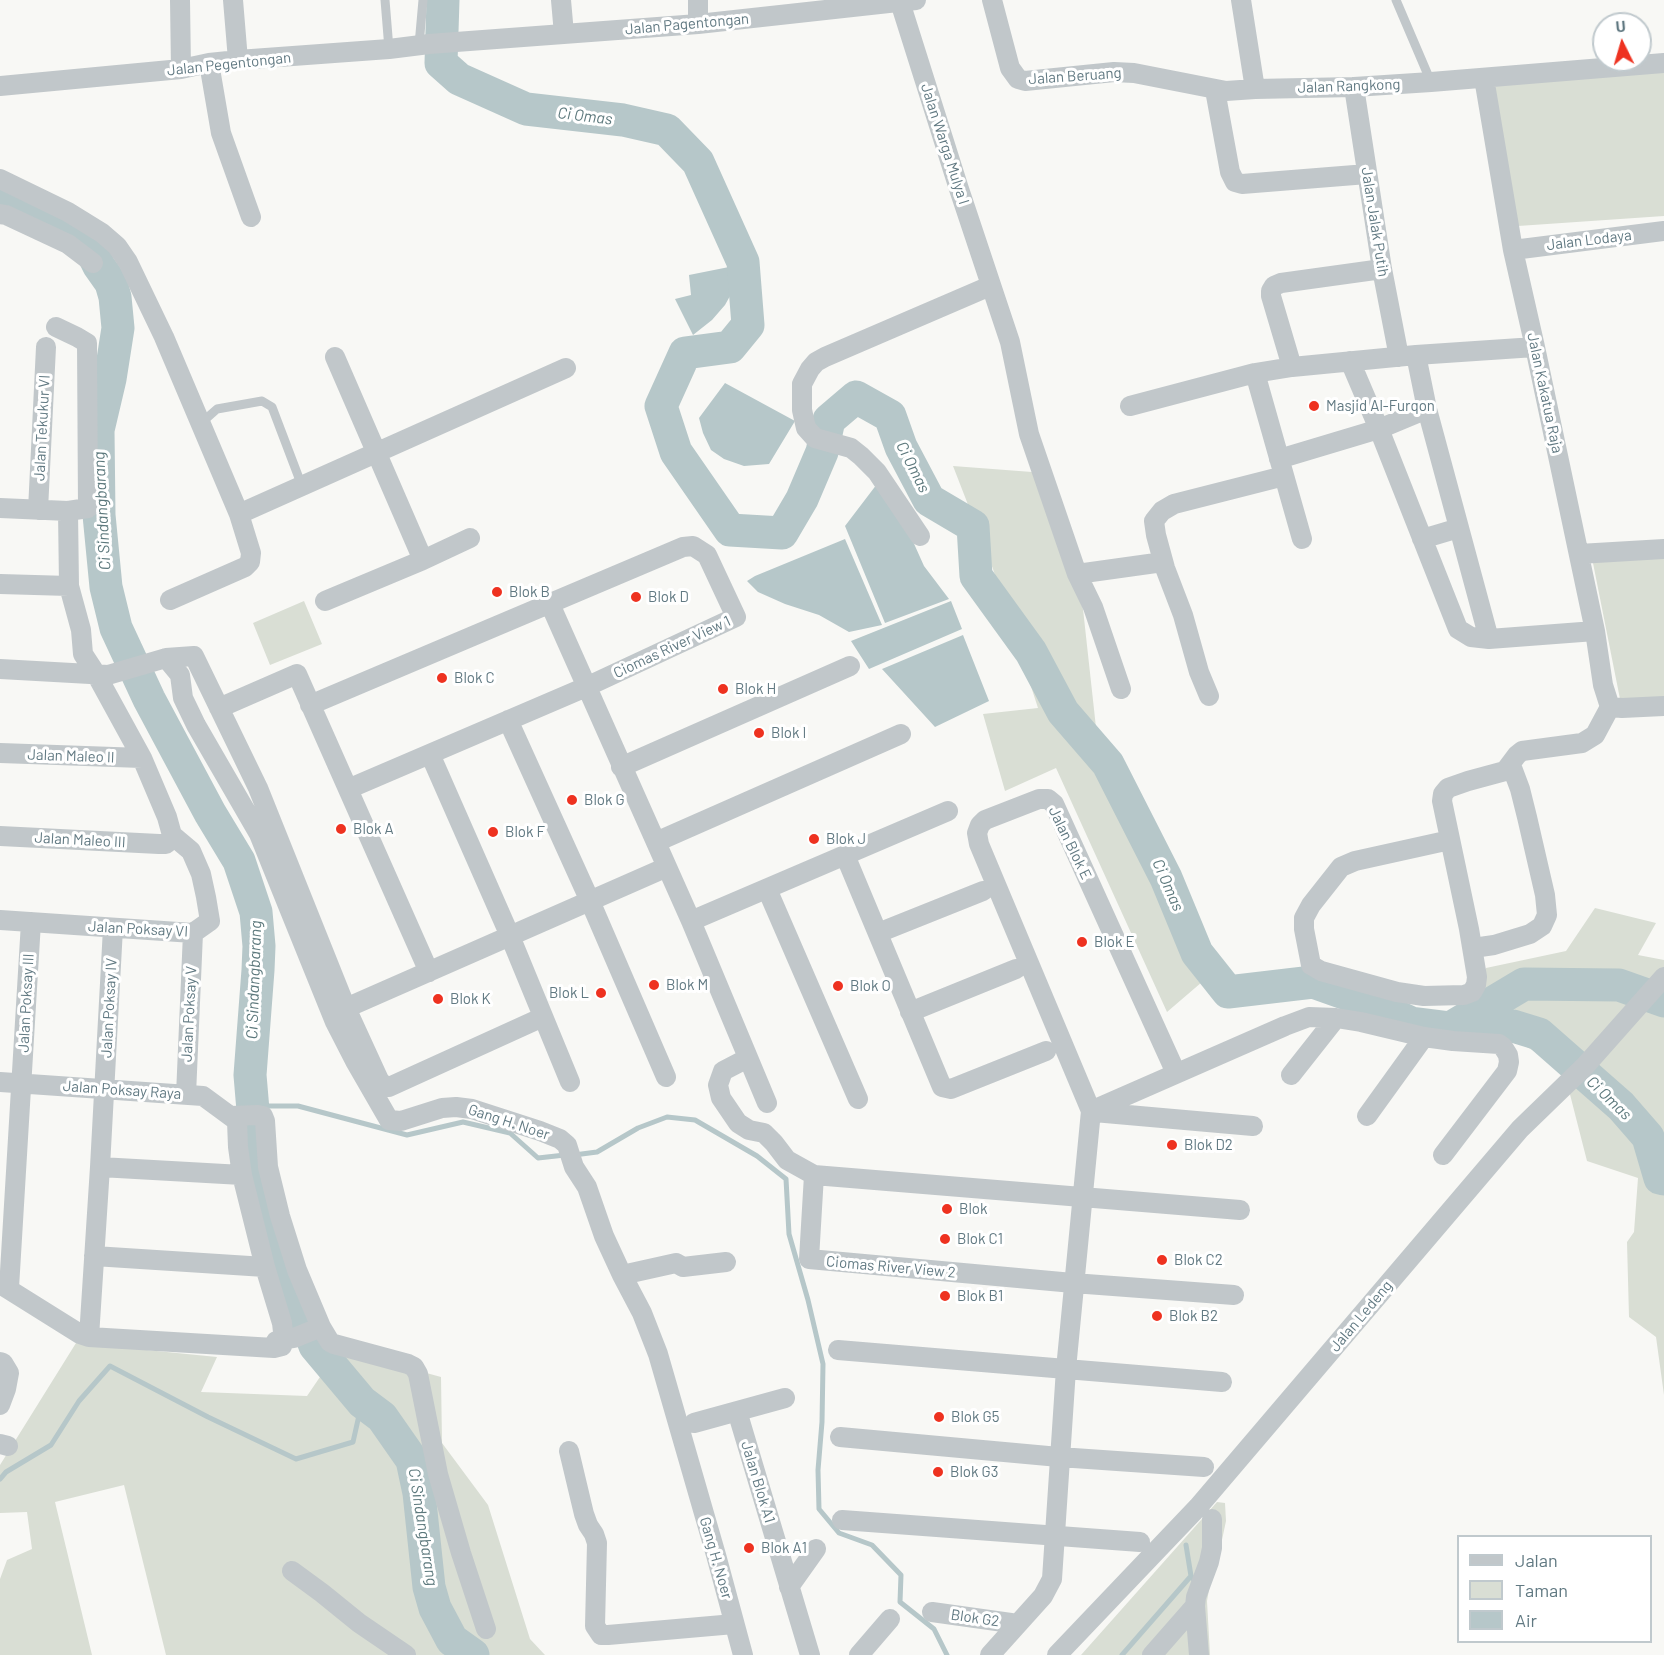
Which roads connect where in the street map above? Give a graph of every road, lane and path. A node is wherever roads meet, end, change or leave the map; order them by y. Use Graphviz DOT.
graph roads {
  1 [pos="180,0"];
  2 [pos="233,0"];
  3 [pos="385,0"];
  4 [pos="423,0"];
  5 [pos="561,0"];
  6 [pos="698,0"];
  7 [pos="992,0"];
  8 [pos="1241,0"];
  9 [pos="1396,0"];
  10 [pos="908,1"];
  11 [pos="698,24"];
  12 [pos="564,34"];
  13 [pos="458,43"];
  14 [pos="408,47"];
  15 [pos="238,60"];
  16 [pos="209,63"];
  17 [pos="1664,63"];
  18 [pos="181,69"];
  19 [pos="1484,78"];
  20 [pos="1431,82"];
  21 [pos="0,86"];
  22 [pos="1354,87"];
  23 [pos="1255,89"];
  24 [pos="1215,90"];
  25 [pos="1367,174"];
  26 [pos="0,179"];
  27 [pos="0,214"];
  28 [pos="251,217"];
  29 [pos="1664,231"];
  30 [pos="1513,250"];
  31 [pos="93,263"];
  32 [pos="1382,269"];
  33 [pos="990,286"];
  34 [pos="56,327"];
  35 [pos="46,347"];
  36 [pos="1536,347"];
  37 [pos="1408,356"];
  38 [pos="335,357"];
  39 [pos="1350,361"];
  40 [pos="1292,367"];
  41 [pos="566,368"];
  42 [pos="1255,374"];
  43 [pos="1130,406"];
  44 [pos="1427,409"];
  45 [pos="200,424"];
  46 [pos="1379,429"];
  47 [pos="377,453"];
  48 [pos="1282,468"];
  49 [pos="302,486"];
  50 [pos="0,508"];
  51 [pos="38,510"];
  52 [pos="68,511"];
  53 [pos="239,514"];
  54 [pos="1459,528"];
  55 [pos="920,536"];
  56 [pos="470,538"];
  57 [pos="1302,539"];
  58 [pos="1422,539"];
  59 [pos="1664,549"];
  60 [pos="1578,554"];
  61 [pos="423,560"];
  62 [pos="1163,562"];
  63 [pos="1077,574"];
  64 [pos="0,584"];
  65 [pos="69,586"];
  66 [pos="170,600"];
  67 [pos="325,602"];
  68 [pos="550,604"];
  69 [pos="1595,631"];
  70 [pos="1489,639"];
  71 [pos="161,660"];
  72 [pos="850,666"];
  73 [pos="0,669"];
  74 [pos="102,674"];
  75 [pos="586,687"];
  76 [pos="1121,689"];
  77 [pos="1209,696"];
  78 [pos="215,699"];
  79 [pos="310,705"];
  80 [pos="1664,706"];
  81 [pos="1610,707"];
  82 [pos="508,720"];
  83 [pos="901,734"];
  84 [pos="0,753"];
  85 [pos="430,754"];
  86 [pos="142,759"];
  87 [pos="1511,765"];
  88 [pos="621,767"];
  89 [pos="348,789"];
  90 [pos="948,811"];
  91 [pos="0,836"];
  92 [pos="166,839"];
  93 [pos="1449,840"];
  94 [pos="656,842"];
  95 [pos="845,855"];
  96 [pos="667,867"];
  97 [pos="767,889"];
  98 [pos="983,891"];
  99 [pos="590,901"];
  100 [pos="0,920"];
  101 [pos="692,921"];
  102 [pos="31,922"];
  103 [pos="113,928"];
  104 [pos="193,933"];
  105 [pos="878,933"];
  106 [pos="510,936"];
  107 [pos="1473,948"];
  108 [pos="1016,969"];
  109 [pos="429,972"];
  110 [pos="1658,984"];
  111 [pos="346,1008"];
  112 [pos="910,1012"];
  113 [pos="543,1017"];
  114 [pos="1336,1018"];
  115 [pos="1424,1037"];
  116 [pos="1046,1051"];
  117 [pos="748,1058"];
  118 [pos="1176,1073"];
  119 [pos="1291,1075"];
  120 [pos="666,1077"];
  121 [pos="0,1082"];
  122 [pos="570,1082"];
  123 [pos="21,1083"];
  124 [pos="105,1089"];
  125 [pos="186,1095"];
  126 [pos="858,1099"];
  127 [pos="767,1103"];
  128 [pos="1091,1111"];
  129 [pos="1367,1116"];
  130 [pos="234,1119"];
  131 [pos="1253,1126"];
  132 [pos="1443,1155"];
  133 [pos="100,1167"];
  134 [pos="242,1175"];
  135 [pos="814,1175"];
  136 [pos="1082,1197"];
  137 [pos="1240,1210"];
  138 [pos="94,1256"];
  139 [pos="726,1262"];
  140 [pos="265,1267"];
  141 [pos="622,1275"];
  142 [pos="1073,1283"];
  143 [pos="5,1286"];
  144 [pos="1234,1295"];
  145 [pos="319,1327"];
  146 [pos="89,1337"];
  147 [pos="288,1342"];
  148 [pos="838,1350"];
  149 [pos="0,1362"];
  150 [pos="1066,1369"];
  151 [pos="1222,1382"];
  152 [pos="785,1398"];
  153 [pos="0,1405"];
  154 [pos="737,1412"];
  155 [pos="694,1423"];
  156 [pos="840,1437"];
  157 [pos="569,1451"];
  158 [pos="1059,1457"];
  159 [pos="1204,1467"];
  160 [pos="1212,1519"];
  161 [pos="842,1520"];
  162 [pos="1054,1536"];
  163 [pos="1140,1542"];
  164 [pos="816,1549"];
  165 [pos="292,1571"];
  166 [pos="789,1587"];
  167 [pos="1196,1602"];
  168 [pos="932,1612"];
  169 [pos="890,1619"];
  170 [pos="734,1624"];
  171 [pos="1018,1624"];
  172 [pos="486,1629"];
  173 [pos="406,1655"];
  174 [pos="743,1655"];
  175 [pos="810,1655"];
  176 [pos="860,1655"];
  177 [pos="990,1655"];
  178 [pos="1057,1655"];
  179 [pos="1152,1655"];
  180 [pos="1199,1655"];
  1 -- 18 [label="street"];
  2 -- 15 [label="street"];
  3 -- 14 [label="lane"];
  4 -- 14 [label="lane"];
  5 -- 12 [label="street"];
  6 -- 11 [label="street"];
  7 -- 24 [label="street, Jalan Beruang"];
  8 -- 23 [label="street"];
  9 -- 20 [label="lane"];
  10 -- 11 [label="street, Jalan Pagentongan"];
  10 -- 33 [label="street, Jalan Warga Mulya I"];
  11 -- 12 [label="street, Jalan Pagentongan"];
  12 -- 13 [label="street, Jalan Pagentongan"];
  13 -- 14 [label="street, Jalan Pegentongan"];
  14 -- 15 [label="street, Jalan Pegentongan"];
  15 -- 16 [label="street, Jalan Pegentongan"];
  16 -- 18 [label="street, Jalan Pegentongan"];
  16 -- 28 [label="street"];
  17 -- 19 [label="street"];
  18 -- 21 [label="street, Jalan Pegentongan"];
  19 -- 20 [label="street, Jalan Rangkong"];
  19 -- 30 [label="street, Jalan Kakatua Raja"];
  20 -- 22 [label="street, Jalan Rangkong"];
  22 -- 23 [label="street, Jalan Rangkong"];
  22 -- 25 [label="street, Jalan Jalak Putih"];
  23 -- 24 [label="street, Jalan Rangkong"];
  24 -- 25 [label="street"];
  25 -- 32 [label="street, Jalan Jalak Putih"];
  26 -- 45 [label="street"];
  27 -- 31 [label="street"];
  29 -- 30 [label="street, Jalan Lodaya"];
  30 -- 36 [label="street, Jalan Kakatua Raja"];
  32 -- 37 [label="street, Jalan Jalak Putih"];
  32 -- 40 [label="street"];
  33 -- 55 [label="street"];
  33 -- 63 [label="street, Jalan Warga Mulya I"];
  34 -- 52 [label="street"];
  35 -- 51 [label="street, Jalan Tekukur VI"];
  36 -- 37 [label="street"];
  36 -- 60 [label="street, Jalan Kakatua Raja"];
  37 -- 39 [label="street"];
  37 -- 44 [label="street, Jalan Jalak Putih"];
  38 -- 47 [label="street"];
  39 -- 40 [label="street"];
  39 -- 46 [label="street"];
  40 -- 42 [label="street"];
  41 -- 47 [label="street"];
  42 -- 43 [label="street"];
  42 -- 48 [label="street"];
  44 -- 46 [label="street"];
  44 -- 54 [label="street, Jalan Jalak Putih"];
  45 -- 49 [label="lane"];
  45 -- 53 [label="street"];
  46 -- 48 [label="street"];
  46 -- 58 [label="street"];
  47 -- 49 [label="street"];
  47 -- 61 [label="street"];
  48 -- 57 [label="street"];
  48 -- 62 [label="street"];
  49 -- 53 [label="street"];
  50 -- 51 [label="street"];
  51 -- 52 [label="street"];
  52 -- 65 [label="street"];
  53 -- 66 [label="street"];
  54 -- 58 [label="street"];
  54 -- 70 [label="street, Jalan Jalak Putih"];
  56 -- 61 [label="street"];
  58 -- 70 [label="street"];
  59 -- 60 [label="street"];
  60 -- 69 [label="street, Jalan Kakatua Raja"];
  61 -- 67 [label="street"];
  62 -- 63 [label="street"];
  62 -- 77 [label="street"];
  63 -- 76 [label="street, Jalan Warga Mulya I"];
  64 -- 65 [label="street"];
  65 -- 74 [label="street"];
  68 -- 75 [label="street"];
  68 -- 75 [label="street, Ciomas River View 1"];
  68 -- 79 [label="street, Ciomas River View 1"];
  69 -- 70 [label="street"];
  69 -- 81 [label="street, Jalan Kakatua Raja"];
  71 -- 74 [label="street"];
  71 -- 78 [label="street"];
  71 -- 141 [label="street, Gang H. Noer"];
  72 -- 88 [label="street"];
  73 -- 74 [label="street"];
  74 -- 86 [label="street"];
  75 -- 82 [label="street, Ciomas River View 1"];
  75 -- 88 [label="street"];
  78 -- 79 [label="street"];
  78 -- 111 [label="street"];
  79 -- 89 [label="street"];
  80 -- 81 [label="street"];
  81 -- 87 [label="street"];
  82 -- 85 [label="street, Ciomas River View 1"];
  82 -- 99 [label="street"];
  83 -- 94 [label="street"];
  84 -- 86 [label="street, Jalan Maleo II"];
  85 -- 89 [label="street, Ciomas River View 1"];
  85 -- 106 [label="street"];
  86 -- 92 [label="street"];
  87 -- 93 [label="street"];
  87 -- 107 [label="street"];
  88 -- 94 [label="street"];
  89 -- 109 [label="street"];
  90 -- 95 [label="street"];
  91 -- 92 [label="street, Jalan Maleo III"];
  92 -- 104 [label="street, Jalan Poksay VI"];
  93 -- 107 [label="street"];
  93 -- 107 [label="street"];
  94 -- 96 [label="street"];
  95 -- 97 [label="street"];
  95 -- 105 [label="street"];
  96 -- 99 [label="street"];
  96 -- 101 [label="street"];
  97 -- 101 [label="street"];
  97 -- 126 [label="street"];
  98 -- 105 [label="street"];
  99 -- 106 [label="street"];
  99 -- 120 [label="street"];
  100 -- 102 [label="street, Jalan Poksay VI"];
  101 -- 117 [label="street"];
  102 -- 103 [label="street, Jalan Poksay VI"];
  102 -- 123 [label="street, Jalan Poksay III"];
  103 -- 104 [label="street, Jalan Poksay VI"];
  103 -- 124 [label="street, Jalan Poksay IV"];
  104 -- 125 [label="street, Jalan Poksay V"];
  105 -- 112 [label="street"];
  106 -- 109 [label="street"];
  106 -- 113 [label="street"];
  108 -- 112 [label="street"];
  109 -- 111 [label="street"];
  110 -- 178 [label="street, Jalan Ledeng"];
  111 -- 113 [label="street"];
  112 -- 116 [label="street"];
  113 -- 122 [label="street"];
  114 -- 115 [label="street"];
  114 -- 118 [label="street"];
  114 -- 119 [label="street"];
  115 -- 129 [label="street"];
  115 -- 132 [label="street"];
  117 -- 127 [label="street"];
  117 -- 135 [label="street"];
  118 -- 128 [label="street"];
  118 -- 128 [label="street, Jalan Blok E"];
  121 -- 123 [label="street, Jalan Poksay Raya"];
  123 -- 124 [label="street, Jalan Poksay Raya"];
  123 -- 143 [label="street, Jalan Poksay III"];
  124 -- 125 [label="street, Jalan Poksay Raya"];
  124 -- 133 [label="street, Jalan Poksay IV"];
  125 -- 130 [label="street, Jalan Poksay Raya"];
  128 -- 131 [label="street"];
  128 -- 136 [label="street"];
  130 -- 134 [label="street"];
  130 -- 145 [label="street"];
  133 -- 134 [label="street"];
  133 -- 138 [label="street, Jalan Poksay IV"];
  134 -- 140 [label="street"];
  135 -- 136 [label="street"];
  135 -- 142 [label="street, Ciomas River View 2"];
  136 -- 137 [label="street"];
  136 -- 142 [label="street"];
  138 -- 140 [label="street"];
  138 -- 146 [label="street, Jalan Poksay IV"];
  139 -- 141 [label="street"];
  140 -- 147 [label="street"];
  141 -- 170 [label="street, Gang H. Noer"];
  142 -- 144 [label="street, Ciomas River View 2"];
  142 -- 150 [label="street"];
  143 -- 146 [label="street"];
  145 -- 147 [label="street"];
  145 -- 172 [label="street"];
  146 -- 147 [label="street"];
  148 -- 150 [label="street"];
  149 -- 153 [label="street"];
  150 -- 151 [label="street"];
  150 -- 158 [label="street"];
  152 -- 154 [label="street"];
  154 -- 155 [label="street"];
  154 -- 166 [label="street, Jalan Blok A1"];
  156 -- 158 [label="street"];
  157 -- 170 [label="street"];
  158 -- 159 [label="street"];
  158 -- 162 [label="street"];
  160 -- 167 [label="street"];
  161 -- 162 [label="street"];
  162 -- 163 [label="street"];
  162 -- 171 [label="street"];
  164 -- 166 [label="street"];
  165 -- 173 [label="street"];
  166 -- 175 [label="street, Jalan Blok A1"];
  167 -- 179 [label="street"];
  167 -- 180 [label="street"];
  168 -- 171 [label="street, Blok G2"];
  169 -- 176 [label="street"];
  170 -- 174 [label="street, Gang H. Noer"];
  171 -- 177 [label="street"];
}
